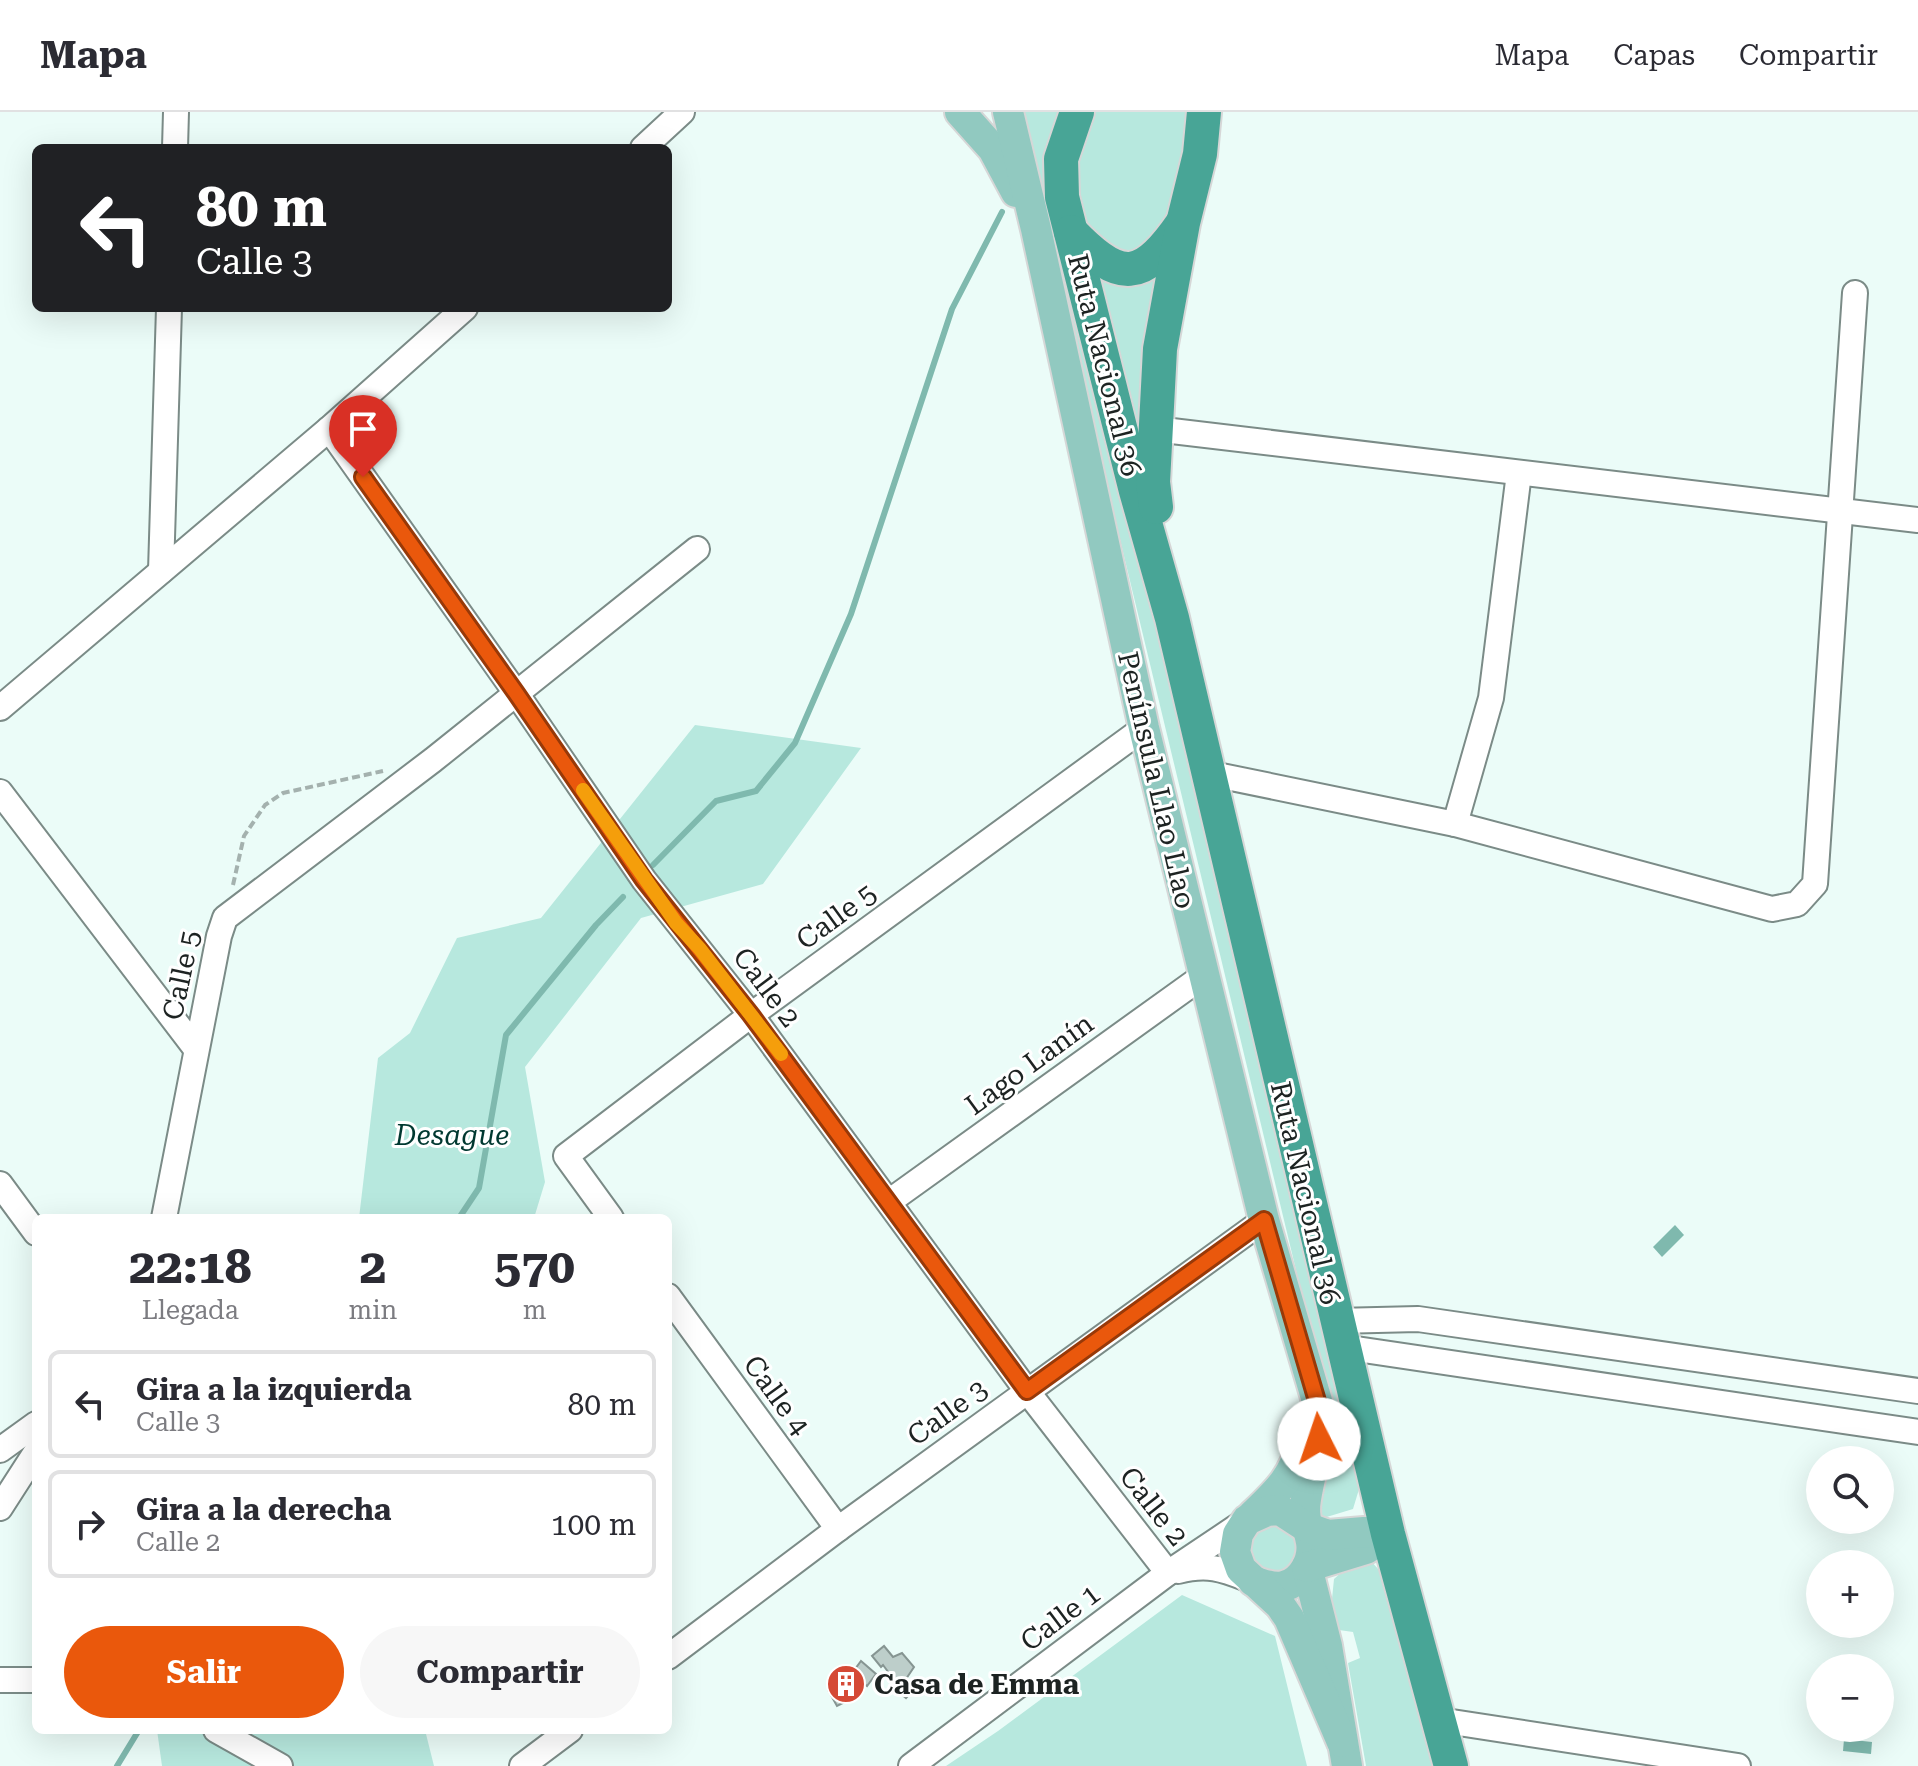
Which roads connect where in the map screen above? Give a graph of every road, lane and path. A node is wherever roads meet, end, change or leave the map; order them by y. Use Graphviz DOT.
graph roads {
  1 [pos="176,112"];
  2 [pos="682,112"];
  3 [pos="960,112"];
  4 [pos="1008,112"];
  5 [pos="1077,112"];
  6 [pos="1204,112"];
  7 [pos="175,144"];
  8 [pos="647,144"];
  9 [pos="1183,223"];
  10 [pos="1036,229"];
  11 [pos="1071,232"];
  12 [pos="1855,293"];
  13 [pos="169,312"];
  14 [pos="461,312"];
  15 [pos="329,429"];
  16 [pos="1155,429"];
  17 [pos="1519,473"];
  18 [pos="1838,510"];
  19 [pos="1918,520"];
  20 [pos="697,549"];
  21 [pos="161,571"];
  22 [pos="1172,618"];
  23 [pos="516,693"];
  24 [pos="0,708"];
  25 [pos="1144,728"];
  26 [pos="388,770"];
  27 [pos="1207,773"];
  28 [pos="0,792"];
  29 [pos="1455,824"];
  30 [pos="225,918"];
  31 [pos="1203,976"];
  32 [pos="751,1015"];
  33 [pos="196,1049"];
  34 [pos="0,1184"];
  35 [pos="890,1201"];
  36 [pos="165,1214"];
  37 [pos="602,1214"];
  38 [pos="1264,1220"];
  39 [pos="32,1228"];
  40 [pos="672,1301"];
  41 [pos="1294,1326"];
  42 [pos="1340,1334"];
  43 [pos="1027,1391"];
  44 [pos="1918,1391"];
  45 [pos="32,1427"];
  46 [pos="1918,1432"];
  47 [pos="0,1450"];
  48 [pos="32,1458"];
  49 [pos="0,1508"];
  50 [pos="1247,1520"];
  51 [pos="1306,1527"];
  52 [pos="838,1529"];
  53 [pos="1388,1534"];
  54 [pos="1307,1567"];
  55 [pos="1168,1573"];
  56 [pos="1253,1581"];
  57 [pos="672,1654"];
  58 [pos="0,1680"];
  59 [pos="32,1680"];
  60 [pos="1439,1720"];
  61 [pos="223,1734"];
  62 [pos="565,1734"];
  63 [pos="1345,1754"];
  64 [pos="280,1766"];
  65 [pos="522,1766"];
  66 [pos="911,1766"];
  67 [pos="1451,1766"];
  68 [pos="1738,1766"];
  1 -- 7 [label="street"];
  2 -- 8 [label="street"];
  3 -- 10 [label="main road, Península Llao Llao"];
  4 -- 10 [label="main road, Península Llao Llao"];
  5 -- 11 [label="highway, Ruta Nacional 36"];
  6 -- 9 [label="highway, Ruta Nacional 36"];
  9 -- 11 [label="highway"];
  9 -- 16 [label="highway, Ruta Nacional 36"];
  10 -- 25 [label="main road, Península Llao Llao"];
  11 -- 22 [label="highway, Ruta Nacional 36"];
  12 -- 18 [label="street"];
  13 -- 21 [label="street"];
  14 -- 15 [label="street"];
  15 -- 21 [label="street"];
  15 -- 23 [label="street, Calle 2"];
  16 -- 17 [label="street"];
  16 -- 22 [label="highway, Ruta Nacional 36"];
  17 -- 18 [label="street"];
  17 -- 29 [label="street"];
  18 -- 19 [label="street"];
  18 -- 29 [label="street"];
  20 -- 23 [label="street, Calle 5"];
  21 -- 24 [label="street"];
  22 -- 27 [label="highway, Ruta Nacional 36"];
  23 -- 30 [label="street, Calle 5"];
  23 -- 32 [label="street, Calle 2"];
  25 -- 31 [label="main road, Península Llao Llao"];
  25 -- 32 [label="street, Calle 5"];
  26 -- 30 [label="path"];
  27 -- 29 [label="street"];
  27 -- 42 [label="highway, Ruta Nacional 36"];
  28 -- 33 [label="street"];
  30 -- 33 [label="street, Calle 5"];
  31 -- 35 [label="street, Lago Lanín"];
  31 -- 38 [label="main road, Península Llao Llao"];
  32 -- 35 [label="street, Calle 2"];
  32 -- 37 [label="street, Calle 5"];
  33 -- 36 [label="street, Calle 5"];
  34 -- 39 [label="street"];
  35 -- 43 [label="street, Calle 2"];
  38 -- 41 [label="main road, Península Llao Llao"];
  38 -- 43 [label="street, Calle 3"];
  40 -- 52 [label="street, Calle 4"];
  41 -- 50 [label="main road, Península Llao Llao"];
  41 -- 51 [label="main road, Península Llao Llao"];
  42 -- 44 [label="street"];
  42 -- 46 [label="street"];
  42 -- 53 [label="highway, Ruta Nacional 36"];
  43 -- 52 [label="street, Calle 3"];
  43 -- 55 [label="street, Calle 2"];
  45 -- 47 [label="street"];
  48 -- 49 [label="street"];
  50 -- 51 [label="main road"];
  50 -- 55 [label="street, Calle 1"];
  50 -- 56 [label="main road"];
  51 -- 53 [label="main road"];
  51 -- 54 [label="main road"];
  52 -- 57 [label="street, Calle 3"];
  53 -- 54 [label="main road"];
  53 -- 60 [label="highway, Ruta Nacional 36"];
  54 -- 56 [label="main road"];
  54 -- 63 [label="main road"];
  55 -- 56 [label="street, Calle 1"];
  55 -- 66 [label="street, Calle 1"];
  56 -- 63 [label="main road"];
  58 -- 59 [label="street"];
  60 -- 67 [label="highway, Ruta Nacional 36"];
  60 -- 68 [label="street"];
  61 -- 64 [label="street"];
  62 -- 65 [label="street"];
}
